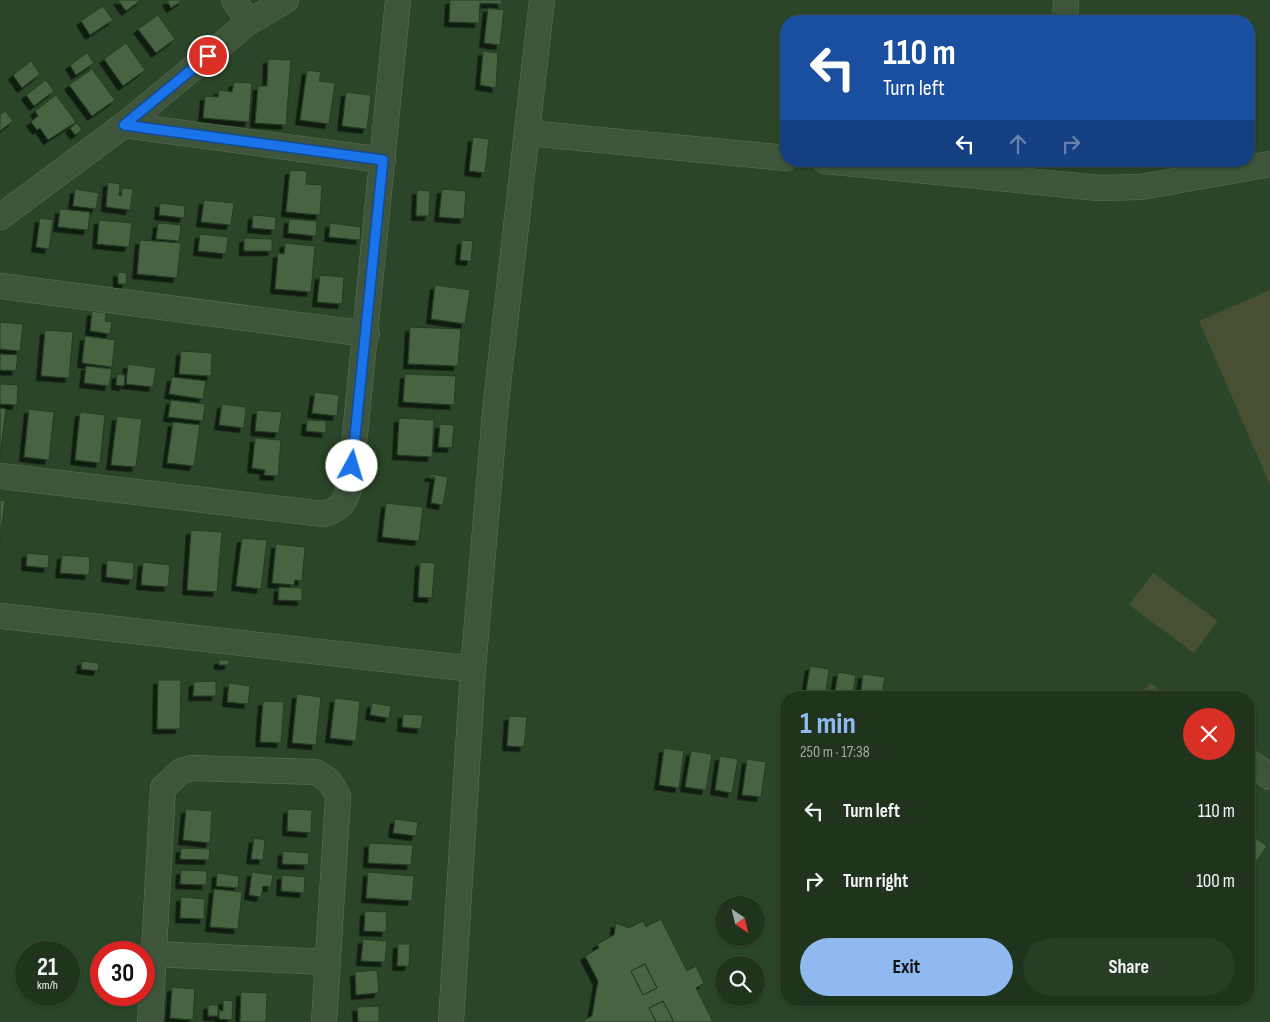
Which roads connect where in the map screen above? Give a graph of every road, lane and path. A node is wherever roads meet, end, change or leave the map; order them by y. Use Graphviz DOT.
graph roads {
  1 [pos="234,0"];
  2 [pos="286,0"];
  3 [pos="398,0"];
  4 [pos="542,0"];
  5 [pos="1066,0"];
  6 [pos="1065,15"];
  7 [pos="249,22"];
  8 [pos="124,125"];
  9 [pos="528,133"];
  10 [pos="780,157"];
  11 [pos="383,160"];
  12 [pos="1270,164"];
  13 [pos="947,167"];
  14 [pos="1252,167"];
  15 [pos="1255,167"];
  16 [pos="1049,172"];
  17 [pos="0,217"];
  18 [pos="0,286"];
  19 [pos="367,334"];
  20 [pos="0,476"];
  21 [pos="0,616"];
  22 [pos="473,669"];
  23 [pos="155,941"];
  24 [pos="155,954"];
  25 [pos="327,962"];
  26 [pos="151,1006"];
  27 [pos="150,1022"];
  28 [pos="324,1022"];
  29 [pos="451,1022"];
  1 -- 7 [label="street"];
  2 -- 7 [label="street"];
  3 -- 11 [label="street"];
  4 -- 9 [label="street"];
  5 -- 6 [label="street"];
  7 -- 8 [label="street"];
  8 -- 11 [label="street"];
  8 -- 17 [label="street"];
  9 -- 10 [label="street"];
  9 -- 22 [label="street"];
  11 -- 19 [label="street"];
  12 -- 15 [label="street"];
  13 -- 16 [label="street"];
  14 -- 16 [label="street"];
  18 -- 19 [label="street"];
  19 -- 20 [label="street"];
  21 -- 22 [label="street"];
  22 -- 29 [label="street"];
  23 -- 25 [label="street"];
  24 -- 25 [label="street"];
  25 -- 28 [label="street"];
  26 -- 27 [label="street"];
}
